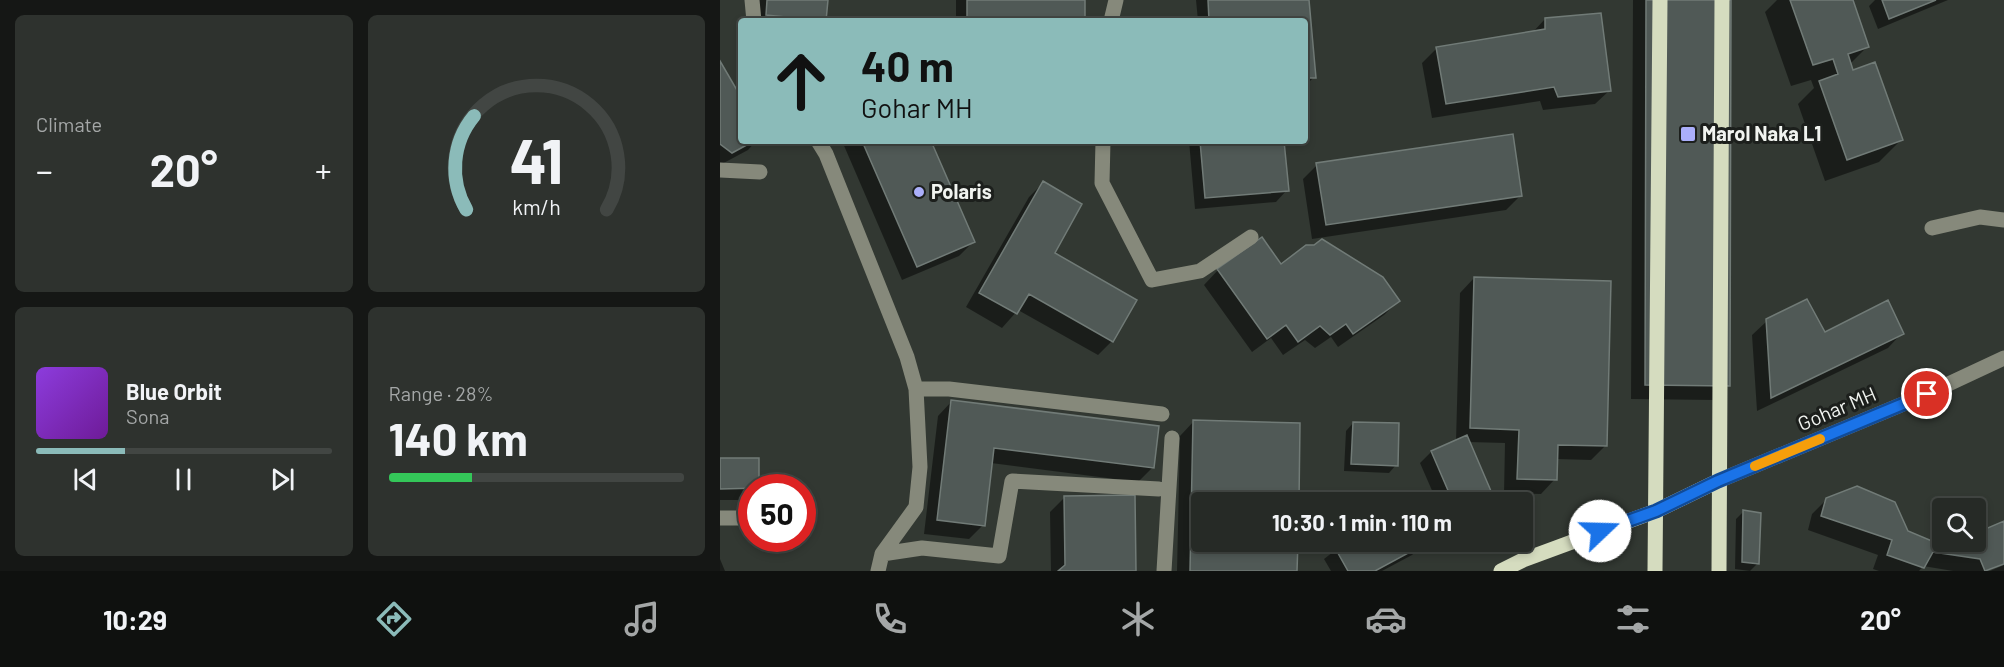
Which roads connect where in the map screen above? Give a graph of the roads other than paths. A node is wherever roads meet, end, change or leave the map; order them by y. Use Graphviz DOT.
graph roads {
  1 [pos="752,0"];
  2 [pos="1116,0"];
  3 [pos="1660,0"];
  4 [pos="1722,0"];
  5 [pos="754,18"];
  6 [pos="1112,18"];
  7 [pos="820,144"];
  8 [pos="1103,144"];
  9 [pos="720,170"];
  10 [pos="760,172"];
  11 [pos="2004,220"];
  12 [pos="1932,228"];
  13 [pos="1251,237"];
  14 [pos="2004,358"];
  15 [pos="916,389"];
  16 [pos="1162,414"];
  17 [pos="1172,438"];
  18 [pos="1718,481"];
  19 [pos="1158,489"];
  20 [pos="1656,511"];
  21 [pos="720,518"];
  22 [pos="738,518"];
  23 [pos="882,554"];
  24 [pos="878,571"];
  25 [pos="1164,571"];
  26 [pos="1501,571"];
  27 [pos="1655,571"];
  28 [pos="1719,571"];
  1 -- 5 [label="street"];
  2 -- 6 [label="street"];
  3 -- 20 [label="main road"];
  4 -- 18 [label="main road"];
  7 -- 15 [label="street"];
  8 -- 13 [label="street"];
  9 -- 10 [label="street"];
  11 -- 12 [label="street"];
  14 -- 18 [label="street, Gohar MH"];
  15 -- 16 [label="street"];
  15 -- 23 [label="street"];
  17 -- 25 [label="street"];
  18 -- 20 [label="main road"];
  18 -- 28 [label="main road"];
  19 -- 23 [label="street"];
  20 -- 26 [label="main road"];
  20 -- 27 [label="main road"];
  21 -- 22 [label="street"];
  23 -- 24 [label="street"];
}
